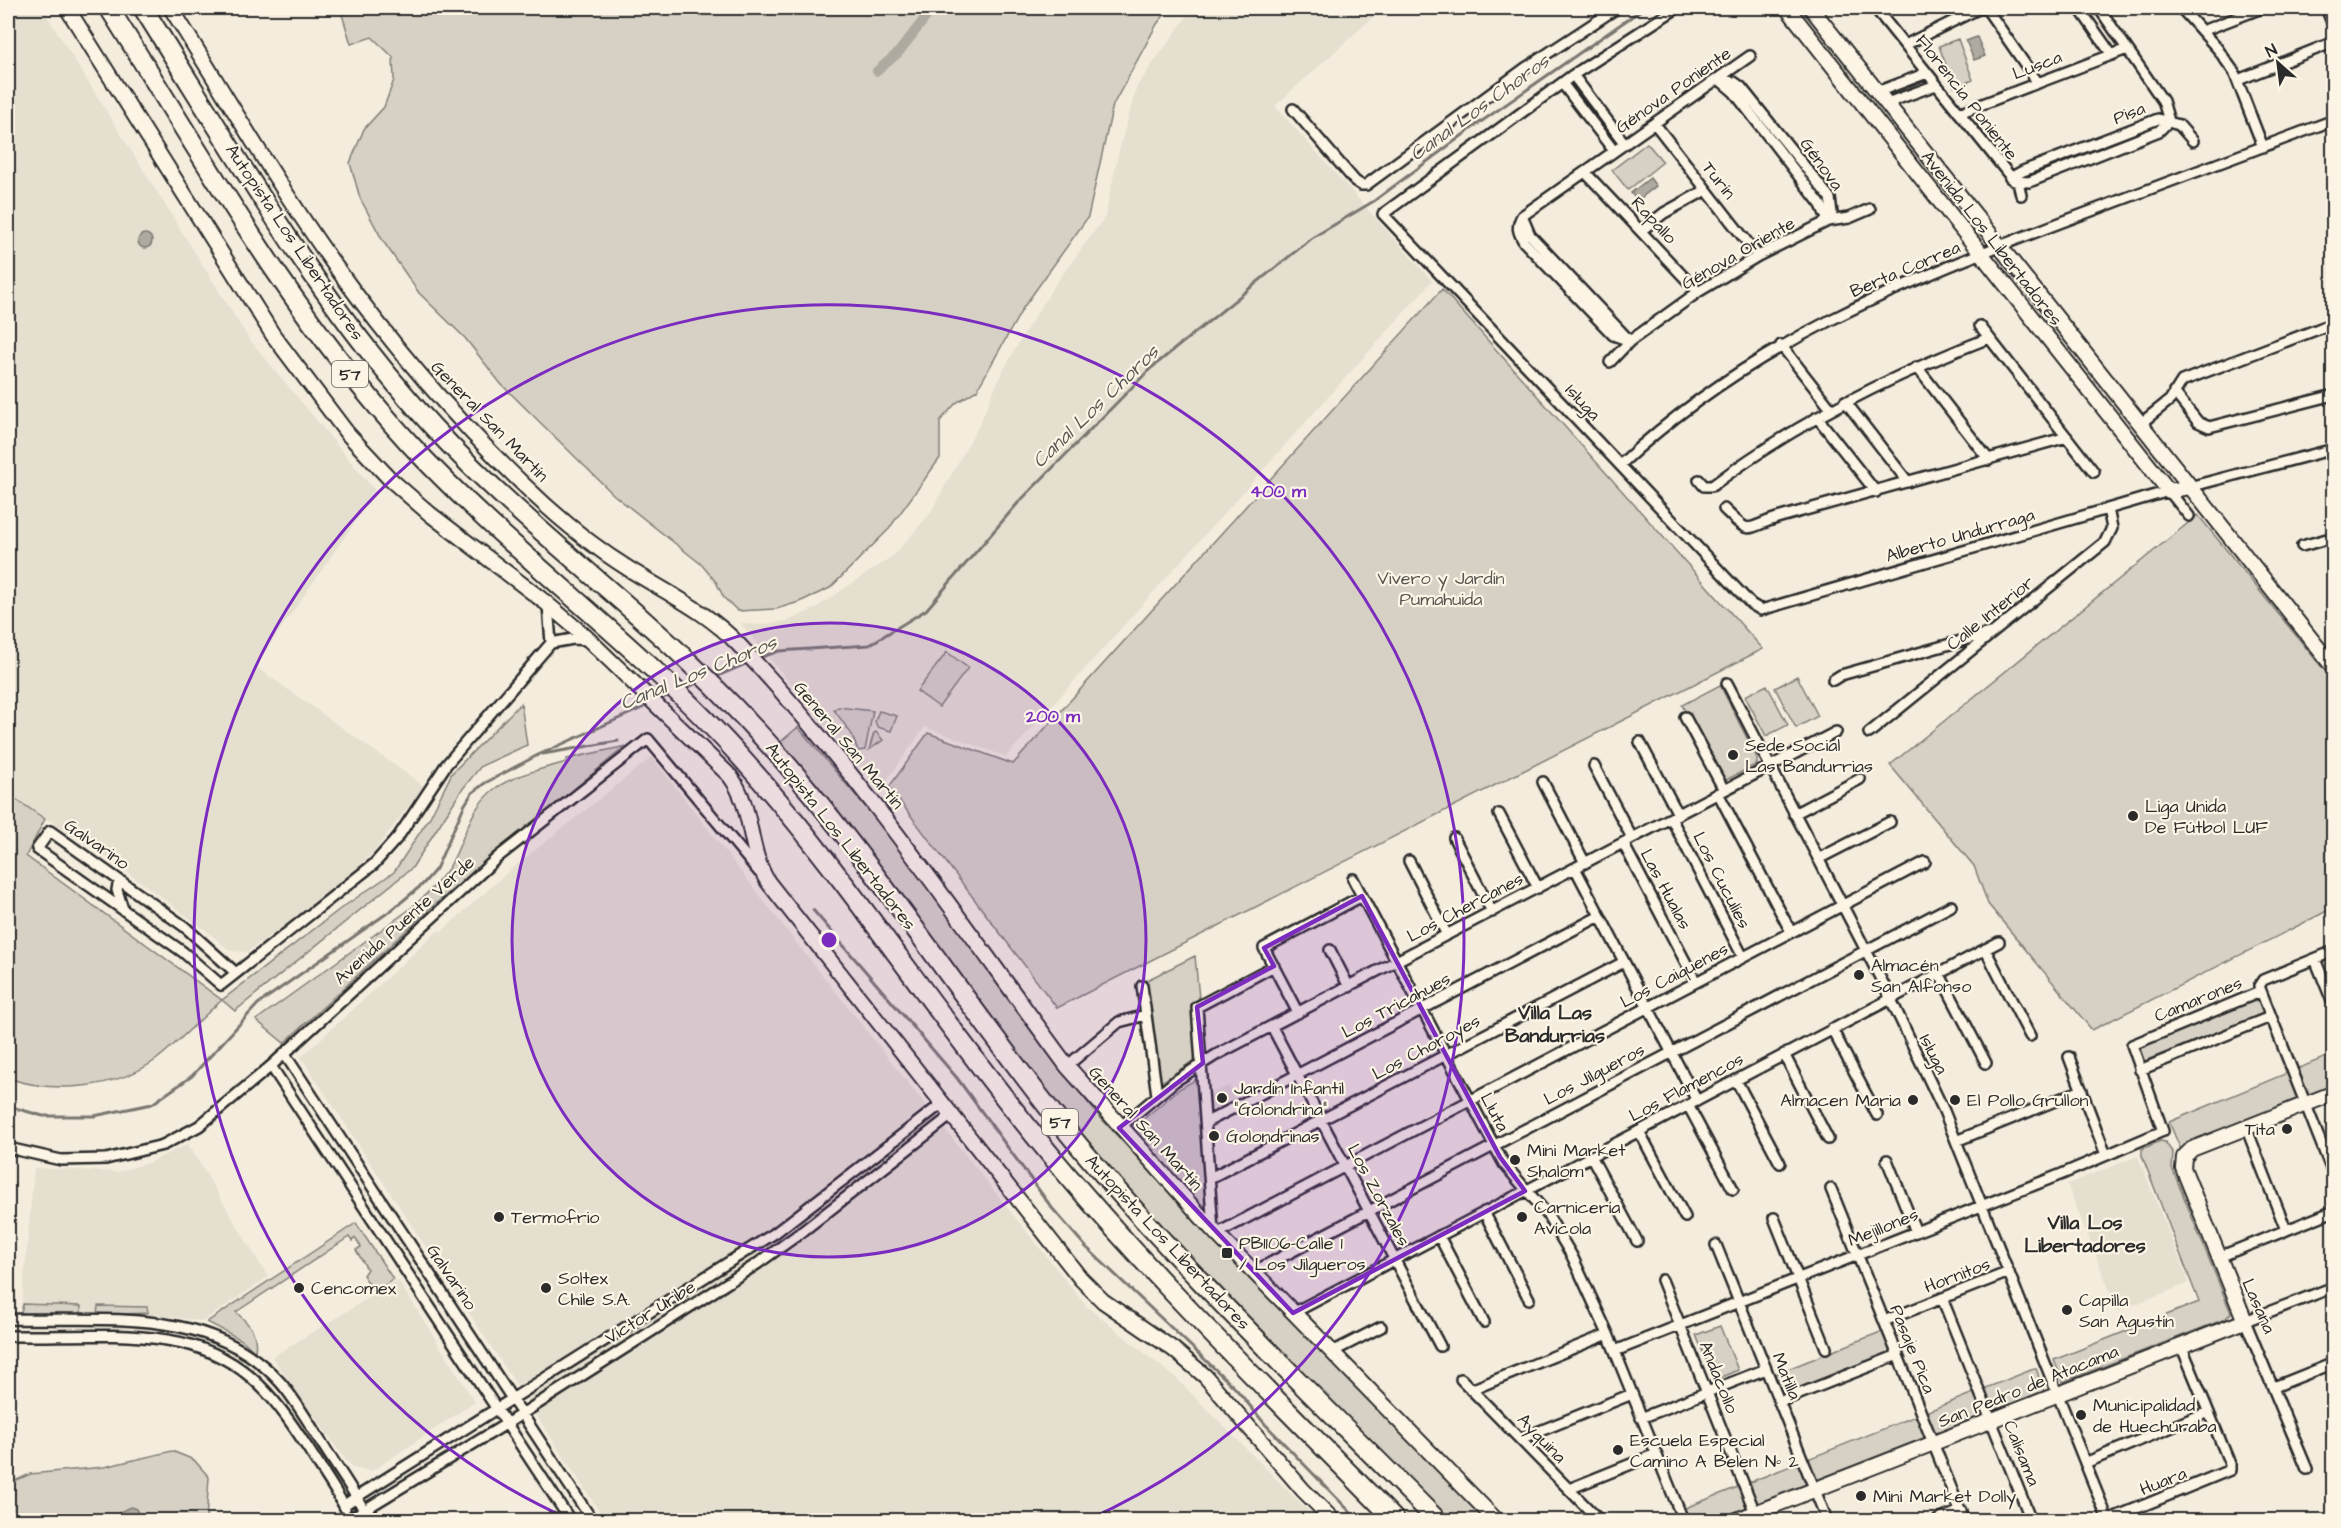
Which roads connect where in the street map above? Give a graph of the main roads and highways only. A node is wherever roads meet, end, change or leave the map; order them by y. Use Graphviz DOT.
graph roads {
  1 [pos="110,8"];
  2 [pos="143,8"];
  3 [pos="1395,1521"];
  4 [pos="1437,1521"];
  1 -- 3 [label="highway, Autopista Los Libertadores / 57"];
  2 -- 4 [label="highway, Autopista Los Libertadores / 57"];
}
